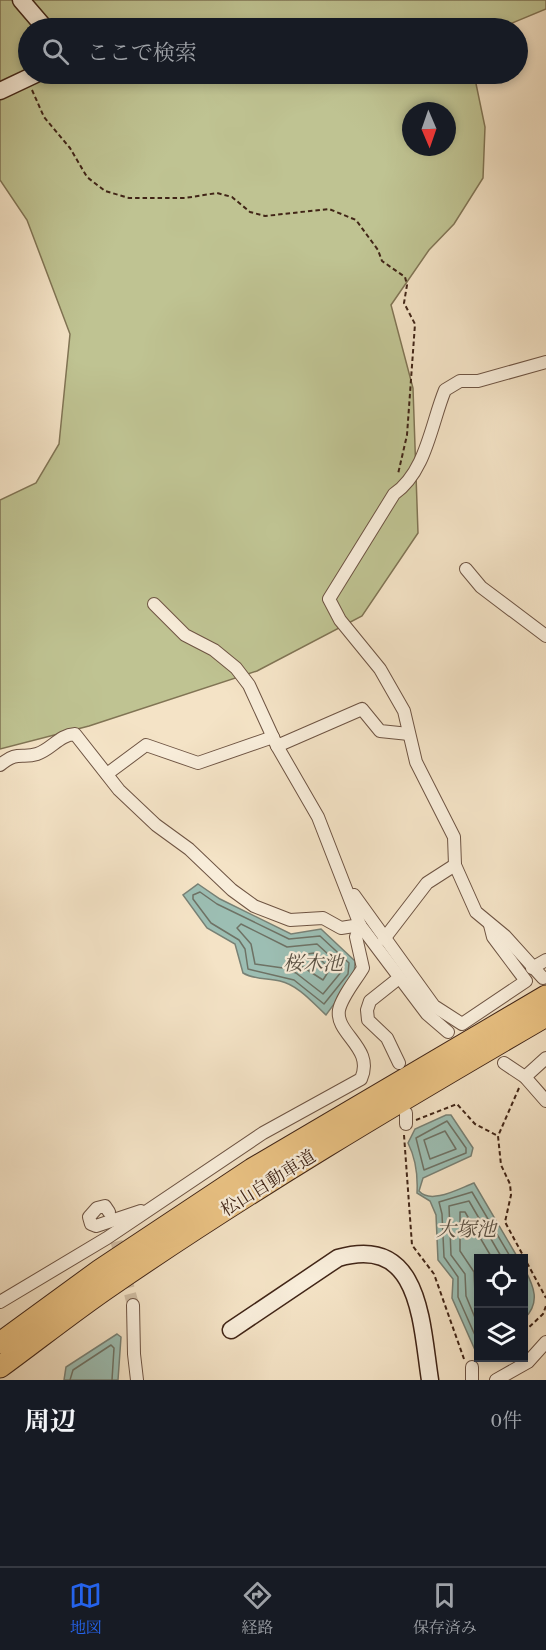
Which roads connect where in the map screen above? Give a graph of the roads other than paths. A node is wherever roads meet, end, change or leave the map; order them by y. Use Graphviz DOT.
graph roads {
  1 [pos="21,0"];
  2 [pos="36,18"];
  3 [pos="18,83"];
  4 [pos="0,91"];
  5 [pos="544,358"];
  6 [pos="466,569"];
  7 [pos="154,604"];
  8 [pos="546,636"];
  9 [pos="409,734"];
  10 [pos="275,741"];
  11 [pos="0,765"];
  12 [pos="107,774"];
  13 [pos="455,865"];
  14 [pos="345,885"];
  15 [pos="360,925"];
  16 [pos="490,925"];
  17 [pos="384,939"];
  18 [pos="546,960"];
  19 [pos="532,968"];
  20 [pos="399,978"];
  21 [pos="544,987"];
  22 [pos="546,1016"];
  23 [pos="546,1029"];
  24 [pos="448,1032"];
  25 [pos="546,1058"];
  26 [pos="399,1063"];
  27 [pos="504,1063"];
  28 [pos="525,1077"];
  29 [pos="546,1101"];
  30 [pos="362,1124"];
  31 [pos="159,1204"];
  32 [pos="109,1212"];
  33 [pos="0,1302"];
  34 [pos="133,1305"];
  35 [pos="231,1329"];
  36 [pos="546,1342"];
  37 [pos="0,1343"];
  38 [pos="0,1367"];
  39 [pos="137,1380"];
  40 [pos="430,1380"];
  41 [pos="496,1380"];
  1 -- 2 [label="street"];
  3 -- 4 [label="street"];
  5 -- 9 [label="street"];
  6 -- 8 [label="street"];
  7 -- 10 [label="street"];
  9 -- 10 [label="street"];
  9 -- 13 [label="street"];
  10 -- 12 [label="street"];
  10 -- 14 [label="street"];
  11 -- 12 [label="street"];
  12 -- 15 [label="street"];
  13 -- 16 [label="street"];
  13 -- 17 [label="street"];
  14 -- 15 [label="street"];
  14 -- 17 [label="street"];
  15 -- 20 [label="street"];
  15 -- 31 [label="street"];
  16 -- 17 [label="street"];
  16 -- 19 [label="street"];
  18 -- 19 [label="street"];
  19 -- 21 [label="street"];
  20 -- 24 [label="street"];
  20 -- 26 [label="street"];
  21 -- 37 [label="highway, 松山自動車道"];
  22 -- 30 [label="highway, 松山自動車道"];
  23 -- 30 [label="highway"];
  25 -- 28 [label="street"];
  27 -- 28 [label="street"];
  28 -- 29 [label="street"];
  30 -- 38 [label="highway, 松山自動車道"];
  31 -- 32 [label="street"];
  31 -- 33 [label="street"];
  34 -- 39 [label="street"];
  35 -- 40 [label="street"];
  36 -- 41 [label="street"];
}
